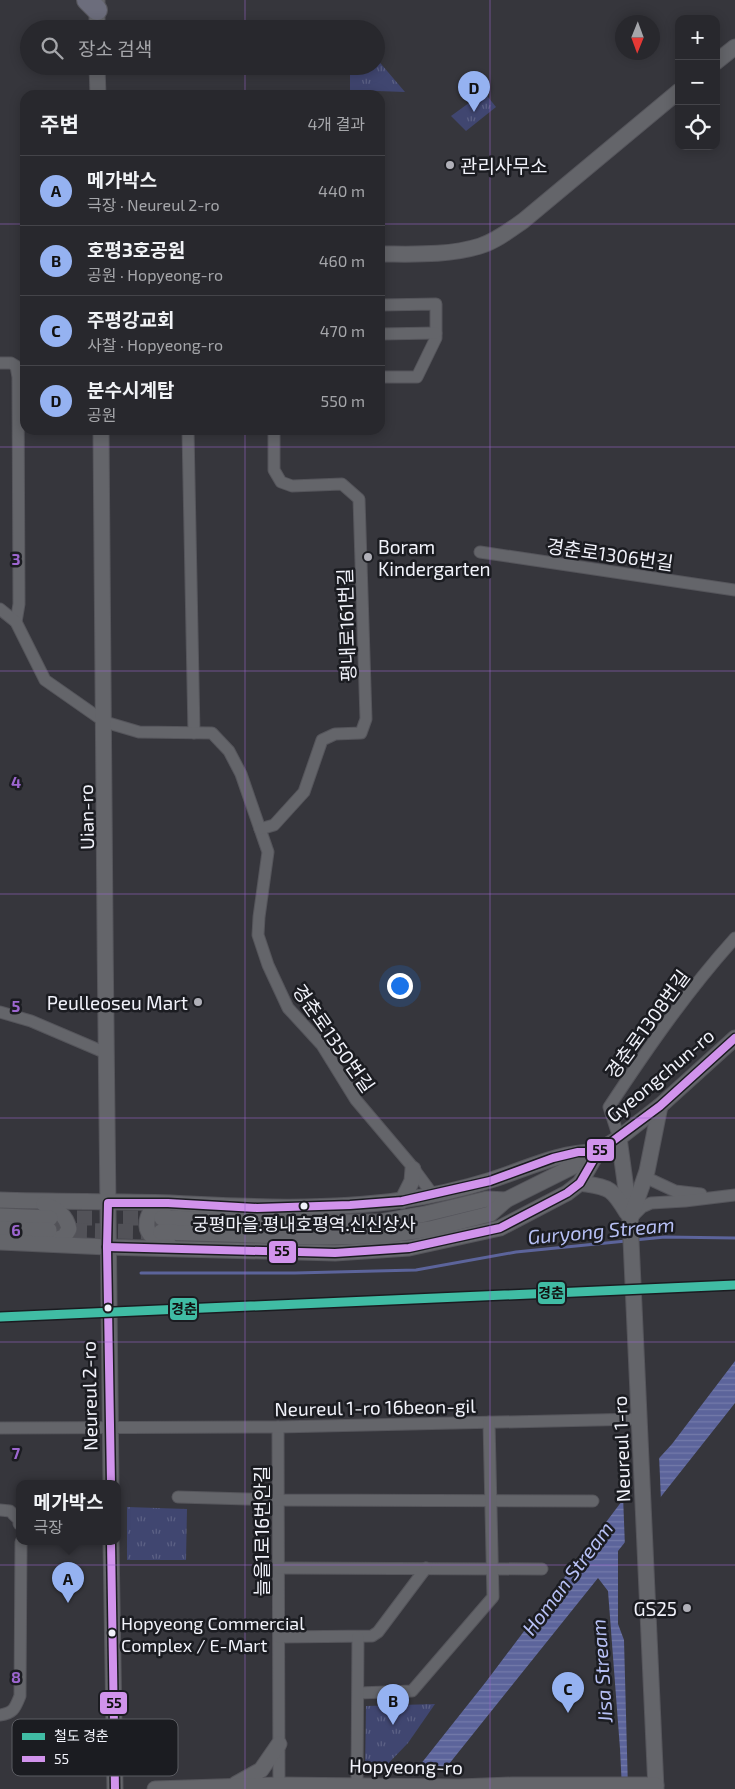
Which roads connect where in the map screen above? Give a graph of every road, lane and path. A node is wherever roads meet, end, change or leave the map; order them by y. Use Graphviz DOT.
graph roads {
  1 [pos="735,47"];
  2 [pos="719,60"];
  3 [pos="98,75"];
  4 [pos="98,90"];
  5 [pos="675,94"];
  6 [pos="385,254"];
  7 [pos="385,306"];
  8 [pos="436,333"];
  9 [pos="385,334"];
  10 [pos="0,363"];
  11 [pos="385,377"];
  12 [pos="101,435"];
  13 [pos="188,435"];
  14 [pos="274,435"];
  15 [pos="480,552"];
  16 [pos="735,590"];
  17 [pos="0,609"];
  18 [pos="16,622"];
  19 [pos="105,722"];
  20 [pos="194,733"];
  21 [pos="260,829"];
  22 [pos="735,938"];
  23 [pos="0,1012"];
  24 [pos="735,1038"];
  25 [pos="106,1053"];
  26 [pos="660,1106"];
  27 [pos="619,1138"];
  28 [pos="598,1152"];
  29 [pos="413,1169"];
  30 [pos="645,1177"];
  31 [pos="580,1183"];
  32 [pos="433,1195"];
  33 [pos="734,1195"];
  34 [pos="0,1200"];
  35 [pos="402,1200"];
  36 [pos="38,1201"];
  37 [pos="108,1203"];
  38 [pos="168,1203"];
  39 [pos="0,1216"];
  40 [pos="630,1224"];
  41 [pos="162,1225"];
  42 [pos="0,1229"];
  43 [pos="0,1242"];
  44 [pos="38,1244"];
  45 [pos="106,1247"];
  46 [pos="182,1249"];
  47 [pos="640,1419"];
  48 [pos="489,1422"];
  49 [pos="110,1427"];
  50 [pos="278,1427"];
  51 [pos="0,1428"];
  52 [pos="110,1480"];
  53 [pos="178,1497"];
  54 [pos="279,1500"];
  55 [pos="491,1501"];
  56 [pos="593,1501"];
  57 [pos="0,1510"];
  58 [pos="16,1517"];
  59 [pos="21,1545"];
  60 [pos="111,1545"];
  61 [pos="279,1568"];
  62 [pos="426,1568"];
  63 [pos="493,1568"];
  64 [pos="542,1569"];
  65 [pos="279,1637"];
  66 [pos="358,1637"];
  67 [pos="358,1693"];
  68 [pos="0,1715"];
  69 [pos="114,1719"];
  70 [pos="279,1744"];
  71 [pos="115,1776"];
  72 [pos="358,1785"];
  73 [pos="232,1786"];
  74 [pos="279,1787"];
  75 [pos="656,1787"];
  76 [pos="115,1789"];
  77 [pos="155,1789"];
  1 -- 2 [label="street"];
  3 -- 4 [label="street"];
  5 -- 6 [label="street"];
  7 -- 8 [label="street"];
  8 -- 9 [label="street"];
  8 -- 11 [label="street"];
  10 -- 18 [label="street"];
  12 -- 19 [label="street, Uian-ro"];
  13 -- 20 [label="street"];
  14 -- 21 [label="street, 평내로161번길"];
  15 -- 16 [label="street, 경춘로1306번길"];
  17 -- 18 [label="street"];
  18 -- 19 [label="street, 경춘로1350번길"];
  19 -- 20 [label="street, 경춘로1350번길"];
  19 -- 25 [label="street, Uian-ro"];
  20 -- 21 [label="street, 경춘로1350번길"];
  21 -- 29 [label="street, 경춘로1350번길"];
  22 -- 27 [label="street, 경춘로1308번길"];
  23 -- 25 [label="street"];
  24 -- 26 [label="street, Gyeongchun-ro"];
  25 -- 37 [label="street, Uian-ro"];
  26 -- 27 [label="street, Gyeongchun-ro"];
  26 -- 30 [label="street"];
  27 -- 28 [label="street, Gyeongchun-ro"];
  27 -- 40 [label="street, Neureul 1-ro"];
  28 -- 31 [label="street"];
  28 -- 32 [label="street"];
  28 -- 41 [label="street, Gyeongchun-ro"];
  29 -- 32 [label="street, 경춘로1350번길"];
  29 -- 35 [label="street"];
  30 -- 33 [label="street"];
  30 -- 40 [label="street"];
  31 -- 40 [label="street"];
  31 -- 46 [label="street"];
  32 -- 35 [label="street"];
  33 -- 40 [label="street"];
  34 -- 36 [label="street"];
  35 -- 38 [label="street"];
  36 -- 37 [label="street"];
  36 -- 44 [label="street"];
  37 -- 38 [label="street"];
  37 -- 45 [label="street, Neureul 2-ro"];
  38 -- 46 [label="street"];
  39 -- 42 [label="street"];
  40 -- 47 [label="street, Neureul 1-ro"];
  43 -- 44 [label="street"];
  44 -- 45 [label="street"];
  45 -- 46 [label="street"];
  45 -- 49 [label="street, Neureul 2-ro"];
  47 -- 48 [label="street, Neureul 1-ro 16beon-gil"];
  47 -- 75 [label="street, Neureul 1-ro"];
  48 -- 50 [label="street, Neureul 1-ro 16beon-gil"];
  48 -- 55 [label="street"];
  49 -- 50 [label="street, Neureul 1-ro 16beon-gil"];
  49 -- 51 [label="street, Neureul 1-ro 16beon-gil"];
  49 -- 52 [label="street, Neureul 2-ro"];
  50 -- 54 [label="street, 늘을1로16번안길"];
  53 -- 54 [label="street"];
  54 -- 55 [label="street"];
  54 -- 61 [label="street, 늘을1로16번안길"];
  55 -- 56 [label="street"];
  55 -- 63 [label="street"];
  57 -- 58 [label="street"];
  59 -- 68 [label="street"];
  60 -- 69 [label="street"];
  61 -- 62 [label="street"];
  61 -- 65 [label="street, 늘을1로16번안길"];
  62 -- 63 [label="street"];
  62 -- 66 [label="street"];
  63 -- 64 [label="street"];
  63 -- 67 [label="street"];
  65 -- 66 [label="street"];
  65 -- 70 [label="street, 늘을1로16번안길"];
  66 -- 67 [label="street"];
  67 -- 72 [label="street"];
  70 -- 73 [label="street"];
  70 -- 74 [label="street, 늘을1로16번안길"];
  71 -- 76 [label="street"];
  72 -- 74 [label="street, Hopyeong-ro"];
  72 -- 75 [label="street, Hopyeong-ro"];
  73 -- 74 [label="street, Hopyeong-ro"];
  73 -- 77 [label="street, Hopyeong-ro"];
}
